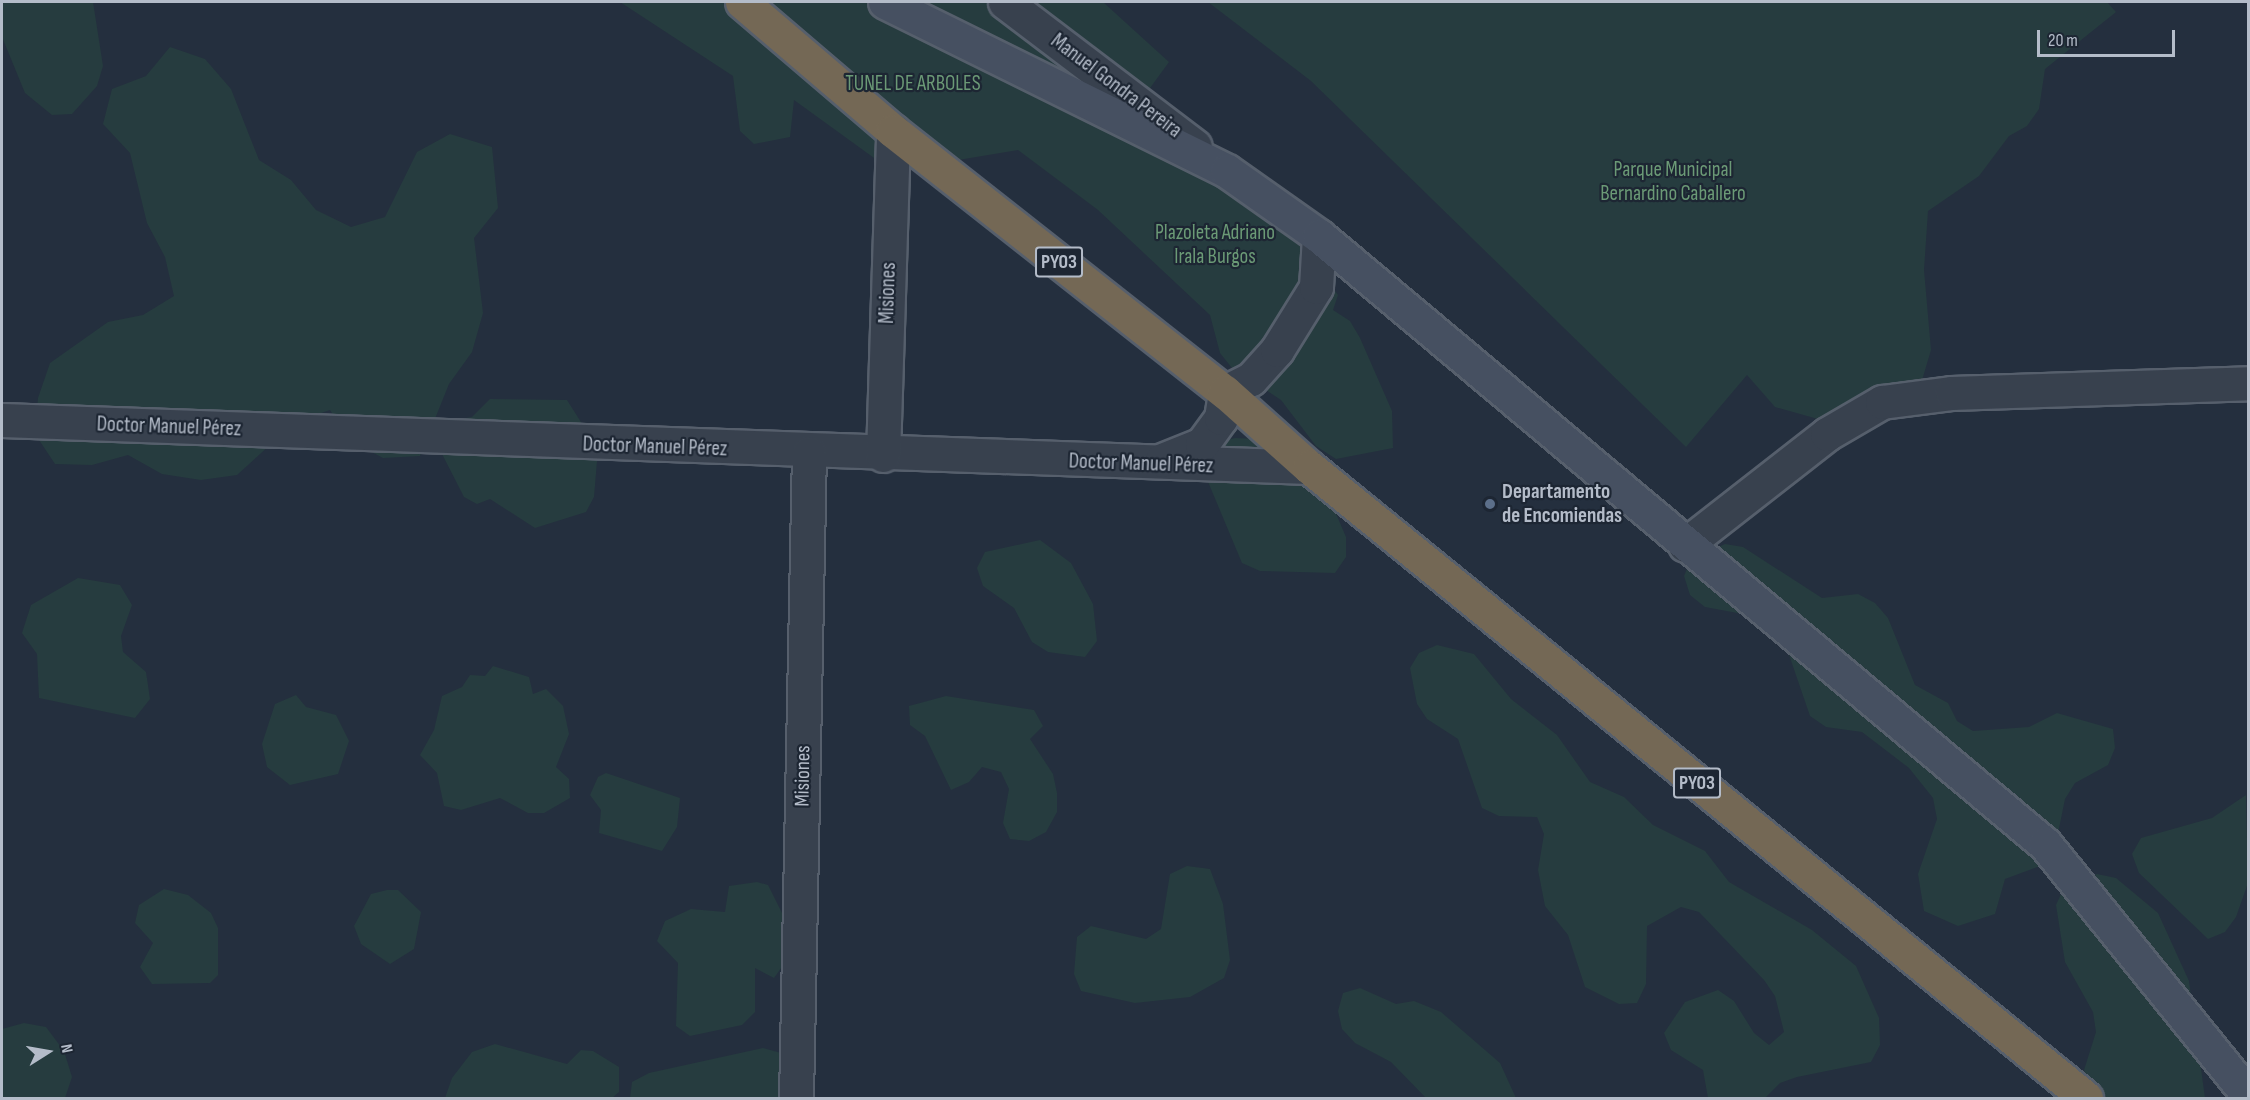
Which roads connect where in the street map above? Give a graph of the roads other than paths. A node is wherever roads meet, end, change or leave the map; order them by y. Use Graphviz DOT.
graph roads {
  1 [pos="742,2"];
  2 [pos="885,2"];
  3 [pos="1005,2"];
  4 [pos="893,131"];
  5 [pos="1227,171"];
  6 [pos="1319,236"];
  7 [pos="2248,383"];
  8 [pos="1225,392"];
  9 [pos="2,420"];
  10 [pos="809,453"];
  11 [pos="883,454"];
  12 [pos="1151,464"];
  13 [pos="1309,467"];
  14 [pos="1685,545"];
  15 [pos="2248,1095"];
  16 [pos="796,1098"];
  17 [pos="2086,1098"];
  1 -- 4 [label="highway, PY03"];
  2 -- 5 [label="street"];
  3 -- 5 [label="street, Manuel Gondra Pereira"];
  4 -- 8 [label="highway, PY03"];
  4 -- 11 [label="street, Misiones"];
  5 -- 6 [label="street"];
  6 -- 8 [label="street"];
  6 -- 14 [label="street"];
  7 -- 14 [label="street"];
  8 -- 12 [label="street"];
  8 -- 13 [label="highway, PY03"];
  9 -- 10 [label="street, Doctor Manuel Pérez"];
  10 -- 11 [label="street, Doctor Manuel Pérez"];
  10 -- 16 [label="street, Misiones"];
  11 -- 12 [label="street, Doctor Manuel Pérez"];
  12 -- 13 [label="street, Doctor Manuel Pérez"];
  13 -- 17 [label="highway, PY03"];
  14 -- 15 [label="street"];
}
